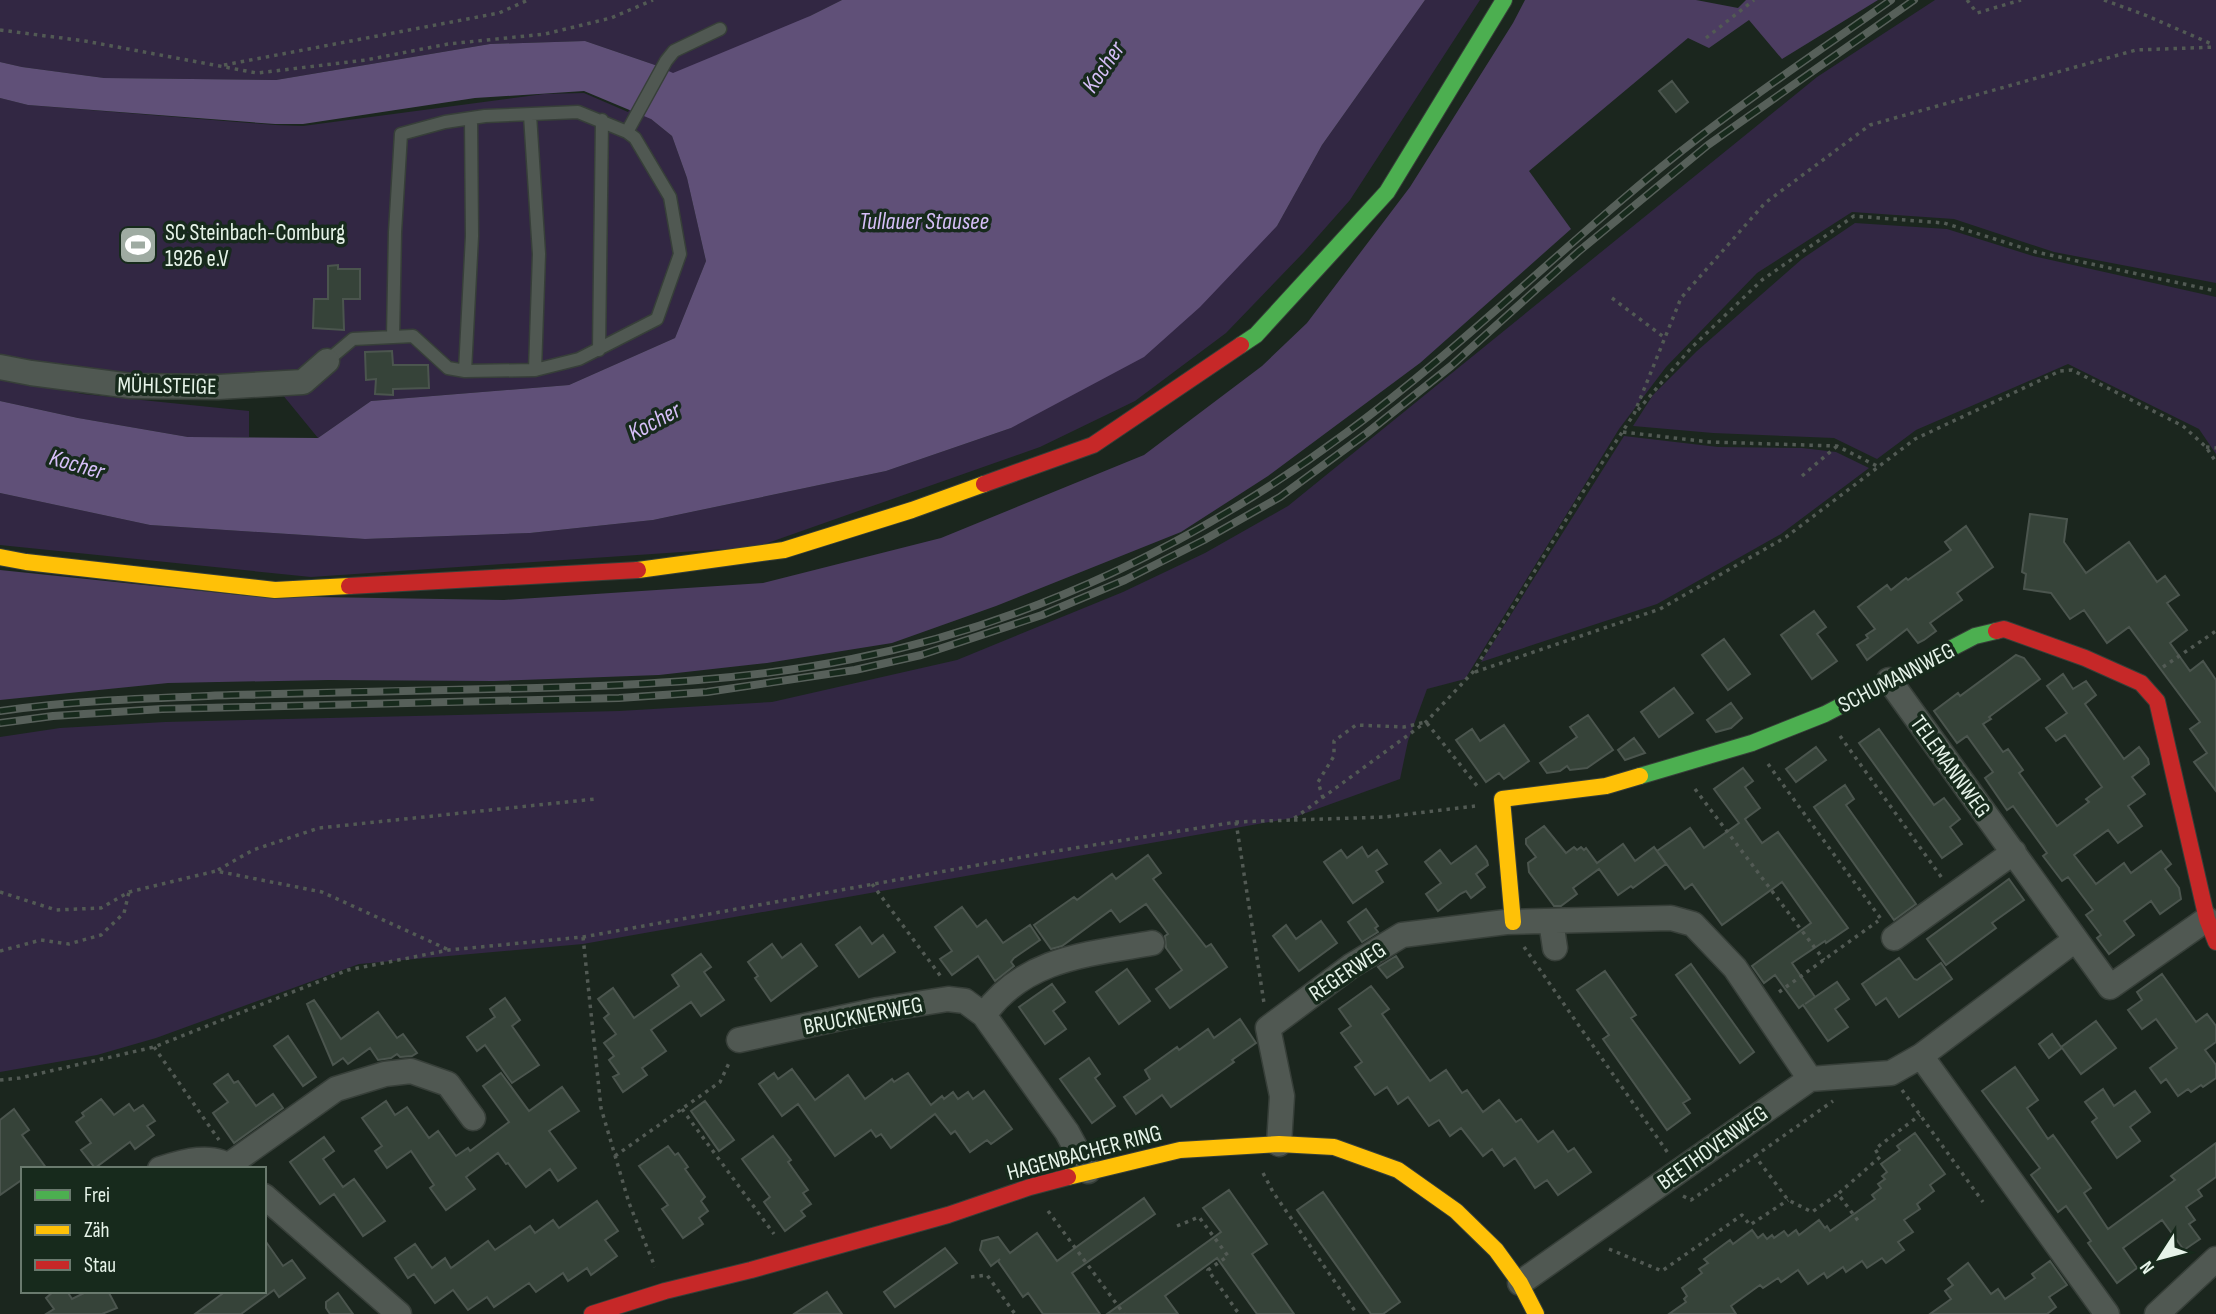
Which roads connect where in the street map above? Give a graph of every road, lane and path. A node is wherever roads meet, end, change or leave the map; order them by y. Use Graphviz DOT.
graph roads {
  1 [pos="528,0"];
  2 [pos="653,0"];
  3 [pos="1504,0"];
  4 [pos="1754,0"];
  5 [pos="1967,0"];
  6 [pos="2021,0"];
  7 [pos="2104,0"];
  8 [pos="521,1"];
  9 [pos="720,29"];
  10 [pos="0,30"];
  11 [pos="1706,38"];
  12 [pos="2216,46"];
  13 [pos="222,66"];
  14 [pos="530,115"];
  15 [pos="471,118"];
  16 [pos="603,121"];
  17 [pos="627,132"];
  18 [pos="2216,291"];
  19 [pos="1612,299"];
  20 [pos="393,337"];
  21 [pos="1665,338"];
  22 [pos="599,350"];
  23 [pos="327,361"];
  24 [pos="0,367"];
  25 [pos="535,370"];
  26 [pos="466,371"];
  27 [pos="1634,414"];
  28 [pos="1623,432"];
  29 [pos="1837,446"];
  30 [pos="2206,447"];
  31 [pos="2216,448"];
  32 [pos="2216,462"];
  33 [pos="1879,467"];
  34 [pos="1802,476"];
  35 [pos="0,557"];
  36 [pos="2216,631"];
  37 [pos="1473,672"];
  38 [pos="1889,680"];
  39 [pos="2141,682"];
  40 [pos="1825,715"];
  41 [pos="1426,722"];
  42 [pos="1752,743"];
  43 [pos="1677,765"];
  44 [pos="1323,798"];
  45 [pos="595,799"];
  46 [pos="1496,801"];
  47 [pos="1292,820"];
  48 [pos="1236,822"];
  49 [pos="2014,852"];
  50 [pos="216,871"];
  51 [pos="872,884"];
  52 [pos="0,892"];
  53 [pos="129,892"];
  54 [pos="1954,895"];
  55 [pos="1510,922"];
  56 [pos="1551,922"];
  57 [pos="1887,929"];
  58 [pos="2212,931"];
  59 [pos="583,937"];
  60 [pos="2075,940"];
  61 [pos="1152,943"];
  62 [pos="1555,948"];
  63 [pos="449,950"];
  64 [pos="0,951"];
  65 [pos="1824,960"];
  66 [pos="948,999"];
  67 [pos="1760,1006"];
  68 [pos="984,1015"];
  69 [pos="1268,1028"];
  70 [pos="739,1040"];
  71 [pos="153,1047"];
  72 [pos="1921,1056"];
  73 [pos="1810,1079"];
  74 [pos="0,1080"];
  75 [pos="1900,1088"];
  76 [pos="1842,1094"];
  77 [pos="682,1109"];
  78 [pos="1920,1115"];
  79 [pos="472,1118"];
  80 [pos="1270,1145"];
  81 [pos="615,1156"];
  82 [pos="1755,1156"];
  83 [pos="169,1167"];
  84 [pos="231,1167"];
  85 [pos="1680,1169"];
  86 [pos="1088,1171"];
  87 [pos="1658,1185"];
  88 [pos="1030,1187"];
  89 [pos="1838,1194"];
  90 [pos="266,1198"];
  91 [pos="1788,1200"];
  92 [pos="1983,1202"];
  93 [pos="1858,1222"];
  94 [pos="1177,1226"];
  95 [pos="1595,1230"];
  96 [pos="792,1259"];
  97 [pos="2216,1259"];
  98 [pos="655,1267"];
  99 [pos="971,1277"];
  100 [pos="1520,1283"];
  101 [pos="399,1314"];
  102 [pos="592,1314"];
  103 [pos="1015,1314"];
  104 [pos="1124,1314"];
  105 [pos="1239,1314"];
  106 [pos="1357,1314"];
  107 [pos="1536,1314"];
  108 [pos="2107,1314"];
  109 [pos="2157,1314"];
  1 -- 8 [label="path"];
  2 -- 13 [label="path"];
  3 -- 35 [label="street"];
  4 -- 11 [label="path"];
  5 -- 6 [label="path"];
  7 -- 12 [label="path"];
  8 -- 13 [label="path"];
  9 -- 17 [label="lane"];
  10 -- 13 [label="path"];
  12 -- 21 [label="path"];
  14 -- 15 [label="lane"];
  14 -- 16 [label="lane"];
  14 -- 25 [label="lane"];
  15 -- 20 [label="lane"];
  15 -- 26 [label="lane"];
  16 -- 17 [label="lane"];
  16 -- 22 [label="lane"];
  17 -- 22 [label="lane"];
  18 -- 27 [label="path"];
  19 -- 21 [label="path"];
  20 -- 23 [label="lane"];
  20 -- 26 [label="lane"];
  21 -- 27 [label="path"];
  22 -- 25 [label="lane"];
  23 -- 24 [label="street, MÜHLSTEIGE"];
  25 -- 26 [label="lane"];
  27 -- 28 [label="path"];
  28 -- 29 [label="path"];
  28 -- 37 [label="path"];
  29 -- 33 [label="path"];
  29 -- 34 [label="path"];
  30 -- 31 [label="path"];
  30 -- 32 [label="path"];
  30 -- 33 [label="path"];
  33 -- 37 [label="path"];
  36 -- 39 [label="path"];
  37 -- 41 [label="path"];
  38 -- 39 [label="street, SCHUMANNWEG"];
  38 -- 40 [label="street, SCHUMANNWEG"];
  38 -- 49 [label="street, TELEMANNWEG"];
  39 -- 58 [label="street"];
  40 -- 42 [label="street, SCHUMANNWEG"];
  40 -- 54 [label="path"];
  41 -- 44 [label="path"];
  41 -- 44 [label="path"];
  41 -- 46 [label="path"];
  42 -- 43 [label="street, SCHUMANNWEG"];
  42 -- 57 [label="path"];
  43 -- 46 [label="street, SCHUMANNWEG"];
  43 -- 65 [label="path"];
  44 -- 47 [label="path"];
  45 -- 50 [label="path"];
  46 -- 47 [label="path"];
  46 -- 55 [label="street"];
  47 -- 48 [label="path"];
  48 -- 51 [label="path"];
  48 -- 69 [label="path"];
  49 -- 54 [label="street"];
  49 -- 60 [label="street, TELEMANNWEG"];
  50 -- 53 [label="path"];
  50 -- 63 [label="path"];
  51 -- 59 [label="path"];
  51 -- 66 [label="path"];
  52 -- 53 [label="path"];
  53 -- 64 [label="path"];
  54 -- 57 [label="street"];
  55 -- 56 [label="street, REGERWEG"];
  55 -- 69 [label="street, REGERWEG"];
  55 -- 85 [label="path"];
  56 -- 62 [label="street"];
  56 -- 67 [label="street, REGERWEG"];
  57 -- 65 [label="path"];
  58 -- 60 [label="street"];
  59 -- 63 [label="path"];
  59 -- 81 [label="path"];
  60 -- 72 [label="street"];
  61 -- 68 [label="street"];
  63 -- 71 [label="path"];
  65 -- 67 [label="path"];
  66 -- 68 [label="street, BRUCKNERWEG"];
  66 -- 70 [label="street, BRUCKNERWEG"];
  67 -- 73 [label="street, REGERWEG"];
  68 -- 86 [label="street, BRUCKNERWEG"];
  69 -- 80 [label="street"];
  70 -- 77 [label="path"];
  71 -- 74 [label="path"];
  71 -- 84 [label="path"];
  72 -- 73 [label="street"];
  72 -- 108 [label="street"];
  73 -- 85 [label="street, BEETHOVENWEG"];
  75 -- 78 [label="path"];
  76 -- 82 [label="path"];
  77 -- 81 [label="path"];
  77 -- 96 [label="path"];
  78 -- 89 [label="path"];
  78 -- 92 [label="path"];
  79 -- 84 [label="street"];
  80 -- 86 [label="street, HAGENBACHER RING"];
  80 -- 100 [label="street, HAGENBACHER RING"];
  80 -- 106 [label="path"];
  81 -- 98 [label="path"];
  82 -- 87 [label="path"];
  82 -- 91 [label="path"];
  83 -- 84 [label="street"];
  85 -- 87 [label="street, BEETHOVENWEG"];
  86 -- 88 [label="street, HAGENBACHER RING"];
  87 -- 95 [label="street, BEETHOVENWEG"];
  88 -- 96 [label="street, HAGENBACHER RING"];
  88 -- 104 [label="path"];
  89 -- 91 [label="path"];
  89 -- 93 [label="path"];
  90 -- 101 [label="street"];
  91 -- 95 [label="path"];
  94 -- 105 [label="path"];
  95 -- 100 [label="street, BEETHOVENWEG"];
  96 -- 102 [label="street, HAGENBACHER RING"];
  97 -- 109 [label="street"];
  99 -- 103 [label="path"];
  100 -- 107 [label="street, HAGENBACHER RING"];
}
